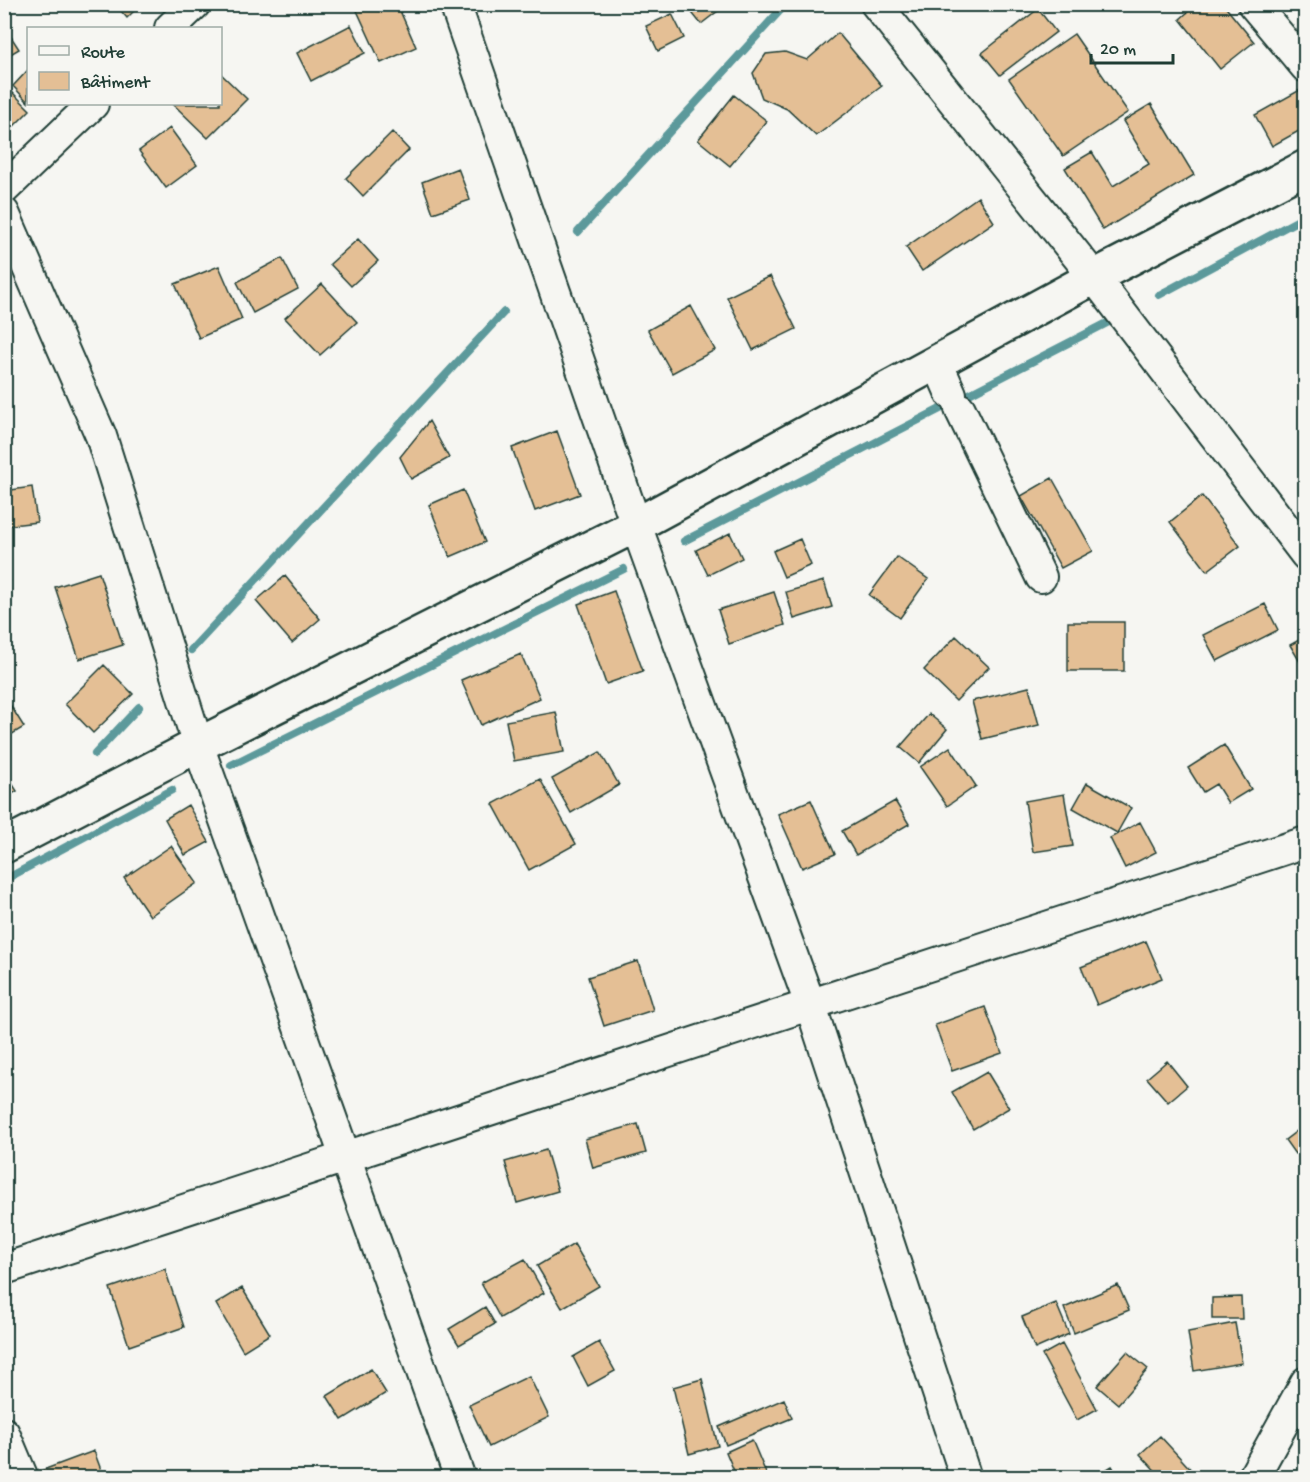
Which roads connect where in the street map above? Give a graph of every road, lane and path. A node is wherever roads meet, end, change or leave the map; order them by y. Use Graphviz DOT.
graph roads {
  1 [pos="195,4"];
  2 [pos="455,4"];
  3 [pos="876,4"];
  4 [pos="1253,4"];
  5 [pos="171,27"];
  6 [pos="1305,66"];
  7 [pos="92,105"];
  8 [pos="1305,167"];
  9 [pos="4,189"];
  10 [pos="4,213"];
  11 [pos="1094,277"];
  12 [pos="937,362"];
  13 [pos="636,525"];
  14 [pos="1305,555"];
  15 [pos="1041,577"];
  16 [pos="198,745"];
  17 [pos="1305,842"];
  18 [pos="4,846"];
  19 [pos="810,1004"];
  20 [pos="345,1157"];
  21 [pos="4,1269"];
  22 [pos="1305,1382"];
  23 [pos="1296,1425"];
  24 [pos="4,1433"];
  25 [pos="23,1478"];
  26 [pos="460,1478"];
  27 [pos="966,1478"];
  28 [pos="1253,1478"];
  1 -- 5 [label="street"];
  2 -- 13 [label="street"];
  3 -- 11 [label="street"];
  4 -- 6 [label="street"];
  7 -- 9 [label="street"];
  8 -- 11 [label="street"];
  10 -- 16 [label="street"];
  11 -- 12 [label="street"];
  11 -- 14 [label="street"];
  12 -- 13 [label="street"];
  12 -- 15 [label="street"];
  13 -- 16 [label="street"];
  13 -- 19 [label="street"];
  16 -- 18 [label="street"];
  16 -- 20 [label="street"];
  17 -- 19 [label="street"];
  19 -- 20 [label="street"];
  19 -- 27 [label="street"];
  20 -- 21 [label="street"];
  20 -- 26 [label="street"];
  22 -- 23 [label="street"];
  23 -- 28 [label="street"];
  24 -- 25 [label="street"];
}
